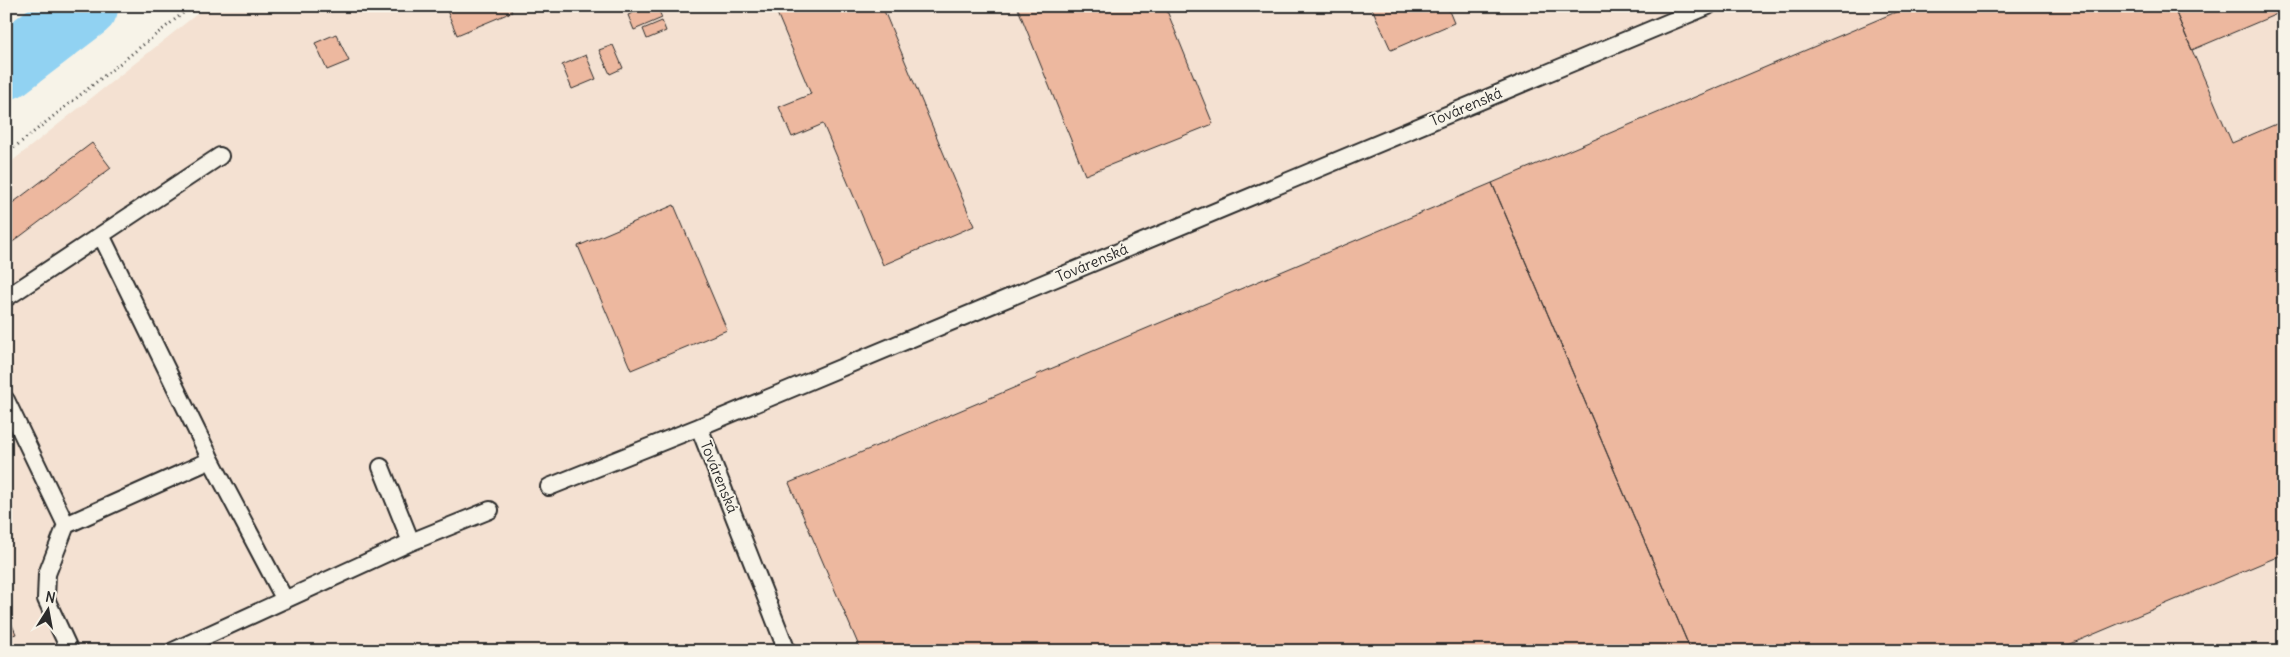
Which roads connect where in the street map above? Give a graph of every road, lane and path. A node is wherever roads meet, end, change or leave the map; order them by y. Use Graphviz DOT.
graph roads {
  1 [pos="192,6"];
  2 [pos="1708,6"];
  3 [pos="6,154"];
  4 [pos="220,156"];
  5 [pos="101,235"];
  6 [pos="6,298"];
  7 [pos="6,400"];
  8 [pos="699,427"];
  9 [pos="211,460"];
  10 [pos="381,467"];
  11 [pos="549,487"];
  12 [pos="490,510"];
  13 [pos="66,525"];
  14 [pos="411,542"];
  15 [pos="284,600"];
  16 [pos="70,651"];
  17 [pos="172,651"];
  18 [pos="787,651"];
  1 -- 3 [label="path"];
  2 -- 8 [label="lane, Továrenská"];
  4 -- 5 [label="lane"];
  5 -- 6 [label="lane"];
  5 -- 9 [label="lane"];
  7 -- 13 [label="lane"];
  8 -- 11 [label="lane"];
  8 -- 18 [label="lane, Továrenská"];
  9 -- 13 [label="lane"];
  9 -- 15 [label="lane"];
  10 -- 14 [label="lane"];
  12 -- 14 [label="lane"];
  13 -- 16 [label="lane"];
  14 -- 15 [label="lane"];
  15 -- 17 [label="lane"];
}
